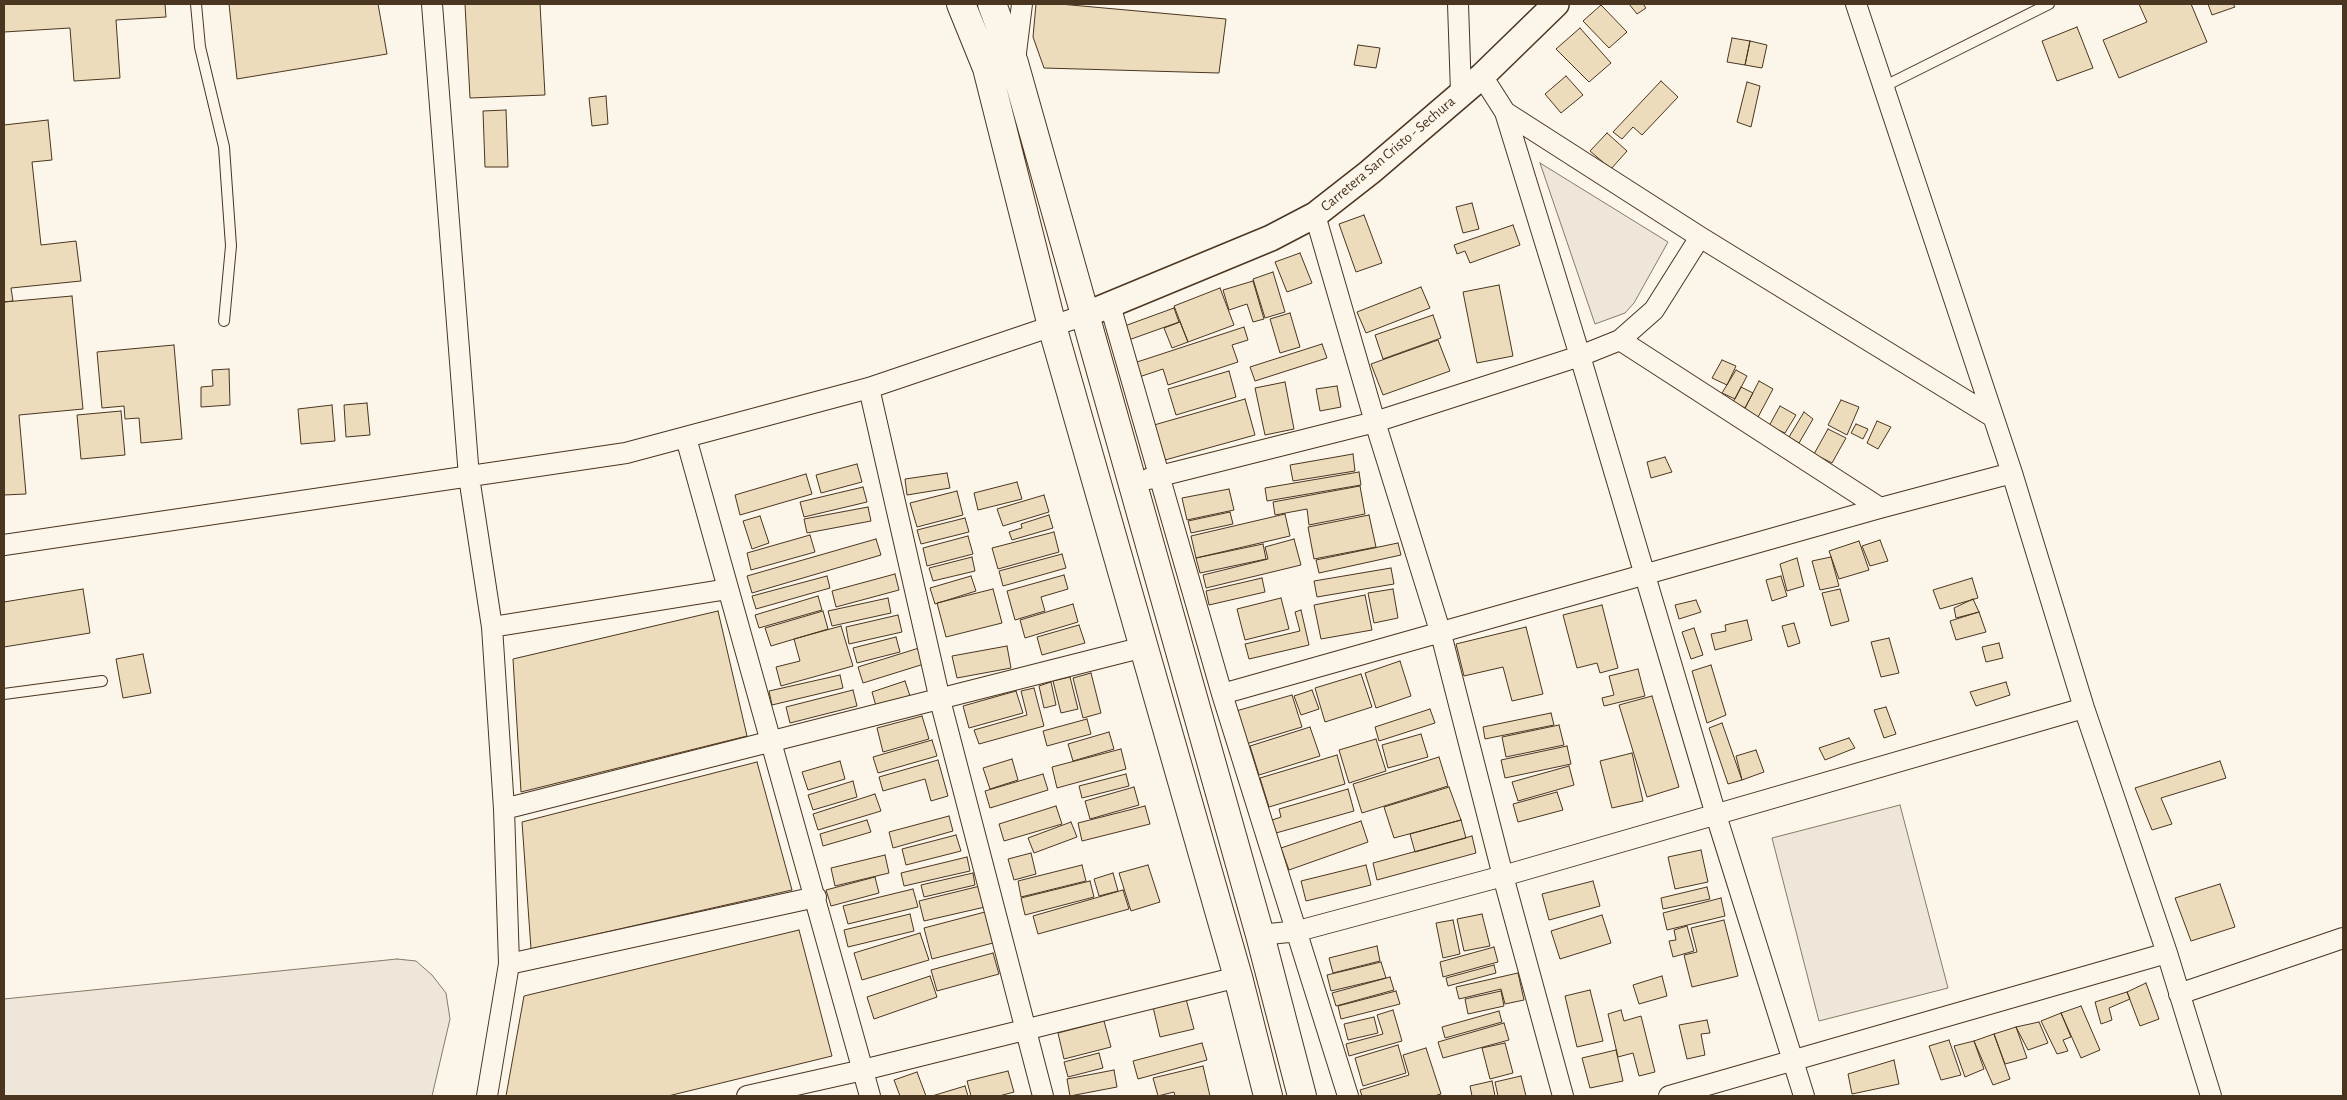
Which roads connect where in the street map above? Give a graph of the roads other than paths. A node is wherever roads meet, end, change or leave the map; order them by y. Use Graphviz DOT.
graph roads {
  1 [pos="196,4"];
  2 [pos="432,4"];
  3 [pos="961,4"];
  4 [pos="992,4"];
  5 [pos="1022,4"];
  6 [pos="1458,4"];
  7 [pos="1556,4"];
  8 [pos="1856,4"];
  9 [pos="2049,4"];
  10 [pos="1014,63"];
  11 [pos="1482,76"];
  12 [pos="1883,87"];
  13 [pos="1461,92"];
  14 [pos="1505,112"];
  15 [pos="1315,216"];
  16 [pos="1700,236"];
  17 [pos="1110,305"];
  18 [pos="1085,315"];
  19 [pos="224,321"];
  20 [pos="1052,326"];
  21 [pos="1620,340"];
  22 [pos="1580,356"];
  23 [pos="869,388"];
  24 [pos="1993,417"];
  25 [pos="1375,422"];
  26 [pos="686,438"];
  27 [pos="2012,473"];
  28 [pos="1160,476"];
  29 [pos="469,477"];
  30 [pos="1131,483"];
  31 [pos="1880,508"];
  32 [pos="4,545"];
  33 [pos="1644,575"];
  34 [pos="728,589"];
  35 [pos="492,627"];
  36 [pos="1441,634"];
  37 [pos="1144,647"];
  38 [pos="102,681"];
  39 [pos="4,694"];
  40 [pos="1222,694"];
  41 [pos="940,700"];
  42 [pos="2084,708"];
  43 [pos="770,742"];
  44 [pos="504,809"];
  45 [pos="1716,815"];
  46 [pos="1503,876"];
  47 [pos="816,897"];
  48 [pos="1298,931"];
  49 [pos="1260,935"];
  50 [pos="2343,938"];
  51 [pos="2168,953"];
  52 [pos="509,964"];
  53 [pos="1238,977"];
  54 [pos="2179,994"];
  55 [pos="1026,1029"];
  56 [pos="1792,1059"];
  57 [pos="863,1070"];
  58 [pos="2204,1094"];
  59 [pos="487,1096"];
  60 [pos="747,1096"];
  61 [pos="870,1096"];
  62 [pos="1043,1096"];
  63 [pos="1268,1096"];
  64 [pos="1302,1096"];
  65 [pos="1348,1096"];
  66 [pos="1563,1096"];
  67 [pos="1669,1096"];
  68 [pos="1804,1096"];
  1 -- 19 [label="lane"];
  2 -- 29 [label="street"];
  3 -- 20 [label="main road"];
  4 -- 10 [label="main road"];
  5 -- 10 [label="street"];
  6 -- 13 [label="street"];
  7 -- 11 [label="street, Carretera San Cristo - Sechura"];
  8 -- 12 [label="street"];
  9 -- 12 [label="lane"];
  10 -- 18 [label="main road"];
  11 -- 13 [label="street, Carretera San Cristo - Sechura"];
  11 -- 14 [label="street"];
  12 -- 24 [label="street"];
  13 -- 15 [label="street, Carretera San Cristo - Sechura"];
  14 -- 16 [label="street"];
  14 -- 22 [label="street"];
  15 -- 17 [label="street, Carretera San Cristo - Sechura"];
  15 -- 25 [label="street"];
  16 -- 21 [label="street"];
  16 -- 24 [label="street"];
  17 -- 18 [label="street, Carretera San Cristo - Sechura"];
  17 -- 28 [label="street"];
  18 -- 20 [label="street"];
  18 -- 30 [label="main road"];
  20 -- 23 [label="street"];
  20 -- 37 [label="main road"];
  21 -- 22 [label="street"];
  21 -- 31 [label="street"];
  22 -- 25 [label="street"];
  22 -- 33 [label="street"];
  23 -- 26 [label="street"];
  23 -- 41 [label="street"];
  24 -- 27 [label="street"];
  25 -- 28 [label="street"];
  25 -- 36 [label="street"];
  26 -- 29 [label="street"];
  26 -- 34 [label="street"];
  27 -- 31 [label="street"];
  27 -- 42 [label="street"];
  28 -- 30 [label="street"];
  28 -- 40 [label="street"];
  29 -- 32 [label="street"];
  29 -- 35 [label="street"];
  30 -- 49 [label="main road"];
  31 -- 33 [label="street"];
  33 -- 36 [label="street"];
  33 -- 45 [label="street"];
  34 -- 35 [label="street"];
  34 -- 43 [label="street"];
  35 -- 44 [label="street"];
  36 -- 40 [label="street"];
  36 -- 46 [label="street"];
  37 -- 41 [label="street"];
  37 -- 53 [label="main road"];
  38 -- 39 [label="lane"];
  40 -- 48 [label="street"];
  41 -- 43 [label="street"];
  41 -- 55 [label="street"];
  42 -- 45 [label="street"];
  42 -- 51 [label="street"];
  43 -- 44 [label="street"];
  43 -- 47 [label="street"];
  44 -- 52 [label="street"];
  45 -- 46 [label="street"];
  45 -- 56 [label="street"];
  46 -- 48 [label="street"];
  46 -- 66 [label="street"];
  47 -- 52 [label="street"];
  47 -- 57 [label="street"];
  48 -- 49 [label="street"];
  48 -- 65 [label="street"];
  49 -- 64 [label="main road"];
  50 -- 54 [label="street"];
  51 -- 54 [label="street"];
  51 -- 56 [label="street"];
  52 -- 59 [label="street"];
  53 -- 55 [label="street"];
  53 -- 63 [label="main road"];
  54 -- 58 [label="street"];
  55 -- 57 [label="street"];
  55 -- 62 [label="street"];
  56 -- 67 [label="street"];
  56 -- 68 [label="street"];
  57 -- 60 [label="street"];
  57 -- 61 [label="street"];
}
